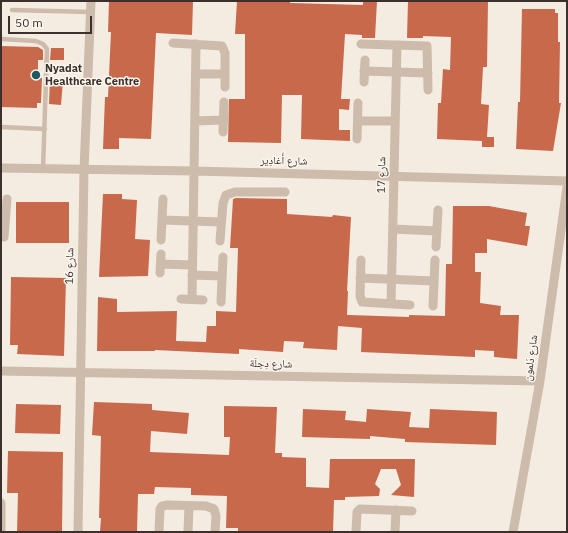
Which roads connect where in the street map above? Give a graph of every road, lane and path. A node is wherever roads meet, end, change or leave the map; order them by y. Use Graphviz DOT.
graph roads {
  1 [pos="91,1"];
  2 [pos="12,10"];
  3 [pos="91,12"];
  4 [pos="1,39"];
  5 [pos="173,43"];
  6 [pos="196,44"];
  7 [pos="361,44"];
  8 [pos="397,45"];
  9 [pos="365,60"];
  10 [pos="364,71"];
  11 [pos="396,72"];
  12 [pos="428,73"];
  13 [pos="196,74"];
  14 [pos="225,74"];
  15 [pos="364,82"];
  16 [pos="225,87"];
  17 [pos="428,90"];
  18 [pos="224,102"];
  19 [pos="358,103"];
  20 [pos="224,120"];
  21 [pos="195,121"];
  22 [pos="358,121"];
  23 [pos="395,121"];
  24 [pos="1,127"];
  25 [pos="45,129"];
  26 [pos="223,132"];
  27 [pos="357,139"];
  28 [pos="1,168"];
  29 [pos="44,169"];
  30 [pos="84,170"];
  31 [pos="194,171"];
  32 [pos="394,176"];
  33 [pos="567,181"];
  34 [pos="567,187"];
  35 [pos="285,192"];
  36 [pos="7,199"];
  37 [pos="163,199"];
  38 [pos="438,210"];
  39 [pos="162,220"];
  40 [pos="193,220"];
  41 [pos="3,222"];
  42 [pos="222,222"];
  43 [pos="393,229"];
  44 [pos="437,231"];
  45 [pos="4,237"];
  46 [pos="161,240"];
  47 [pos="220,241"];
  48 [pos="436,247"];
  49 [pos="161,254"];
  50 [pos="224,256"];
  51 [pos="361,260"];
  52 [pos="435,260"];
  53 [pos="192,265"];
  54 [pos="192,275"];
  55 [pos="222,276"];
  56 [pos="360,278"];
  57 [pos="392,280"];
  58 [pos="434,282"];
  59 [pos="180,299"];
  60 [pos="192,299"];
  61 [pos="203,300"];
  62 [pos="221,302"];
  63 [pos="391,304"];
  64 [pos="410,305"];
  65 [pos="433,306"];
  66 [pos="1,371"];
  67 [pos="80,373"];
  68 [pos="540,381"];
  69 [pos="1,503"];
  70 [pos="189,506"];
  71 [pos="396,510"];
  72 [pos="412,511"];
  73 [pos="1,525"];
  74 [pos="1,532"];
  75 [pos="78,532"];
  76 [pos="159,532"];
  77 [pos="188,532"];
  78 [pos="215,532"];
  79 [pos="356,532"];
  80 [pos="395,532"];
  81 [pos="513,532"];
  1 -- 3 [label="street, شارع 16"];
  2 -- 3 [label="lane"];
  3 -- 30 [label="street, شارع 16"];
  4 -- 25 [label="lane"];
  5 -- 6 [label="street"];
  6 -- 13 [label="street"];
  6 -- 14 [label="street"];
  7 -- 8 [label="street"];
  8 -- 11 [label="street, شارع 17"];
  8 -- 12 [label="street"];
  9 -- 10 [label="street"];
  10 -- 11 [label="street"];
  10 -- 15 [label="street"];
  11 -- 12 [label="street"];
  11 -- 23 [label="street, شارع 17"];
  12 -- 17 [label="street"];
  13 -- 14 [label="street"];
  13 -- 21 [label="street"];
  14 -- 16 [label="street"];
  18 -- 20 [label="street"];
  19 -- 22 [label="street"];
  20 -- 21 [label="street"];
  20 -- 26 [label="street"];
  21 -- 31 [label="street"];
  22 -- 23 [label="street"];
  22 -- 27 [label="street"];
  23 -- 32 [label="street, شارع 17"];
  24 -- 25 [label="lane"];
  25 -- 29 [label="lane"];
  28 -- 29 [label="street, شارع أَغادِير"];
  29 -- 30 [label="street, شارع أَغادِير"];
  30 -- 31 [label="street, شارع أَغادِير"];
  30 -- 67 [label="street, شارع 16"];
  31 -- 32 [label="street, شارع أَغادِير"];
  31 -- 40 [label="street"];
  32 -- 33 [label="street, شارع أَغادِير"];
  32 -- 43 [label="street, شارع 17"];
  34 -- 68 [label="street, شارع دَلمون"];
  35 -- 42 [label="street"];
  36 -- 41 [label="street"];
  37 -- 39 [label="street"];
  38 -- 44 [label="street"];
  39 -- 40 [label="street"];
  39 -- 46 [label="street"];
  40 -- 42 [label="street"];
  40 -- 53 [label="street"];
  41 -- 45 [label="street"];
  42 -- 47 [label="street"];
  43 -- 44 [label="street"];
  43 -- 57 [label="street, شارع 17"];
  44 -- 48 [label="street"];
  49 -- 53 [label="street"];
  50 -- 55 [label="street"];
  51 -- 56 [label="street"];
  52 -- 58 [label="street"];
  53 -- 54 [label="street"];
  54 -- 55 [label="street"];
  54 -- 60 [label="street"];
  55 -- 62 [label="street"];
  56 -- 57 [label="street"];
  56 -- 63 [label="street"];
  57 -- 58 [label="street"];
  57 -- 63 [label="street, شارع 17"];
  58 -- 65 [label="street"];
  59 -- 60 [label="street"];
  60 -- 61 [label="street"];
  63 -- 64 [label="street"];
  66 -- 67 [label="street, شارع دِجلَة"];
  67 -- 68 [label="street, شارع دِجلَة"];
  67 -- 75 [label="street, شارع 16"];
  68 -- 81 [label="street, شارع دَلمون"];
  69 -- 73 [label="street"];
  70 -- 76 [label="street"];
  70 -- 77 [label="street"];
  70 -- 78 [label="street"];
  71 -- 72 [label="street"];
  71 -- 79 [label="street"];
  71 -- 80 [label="street"];
  73 -- 74 [label="street"];
}
